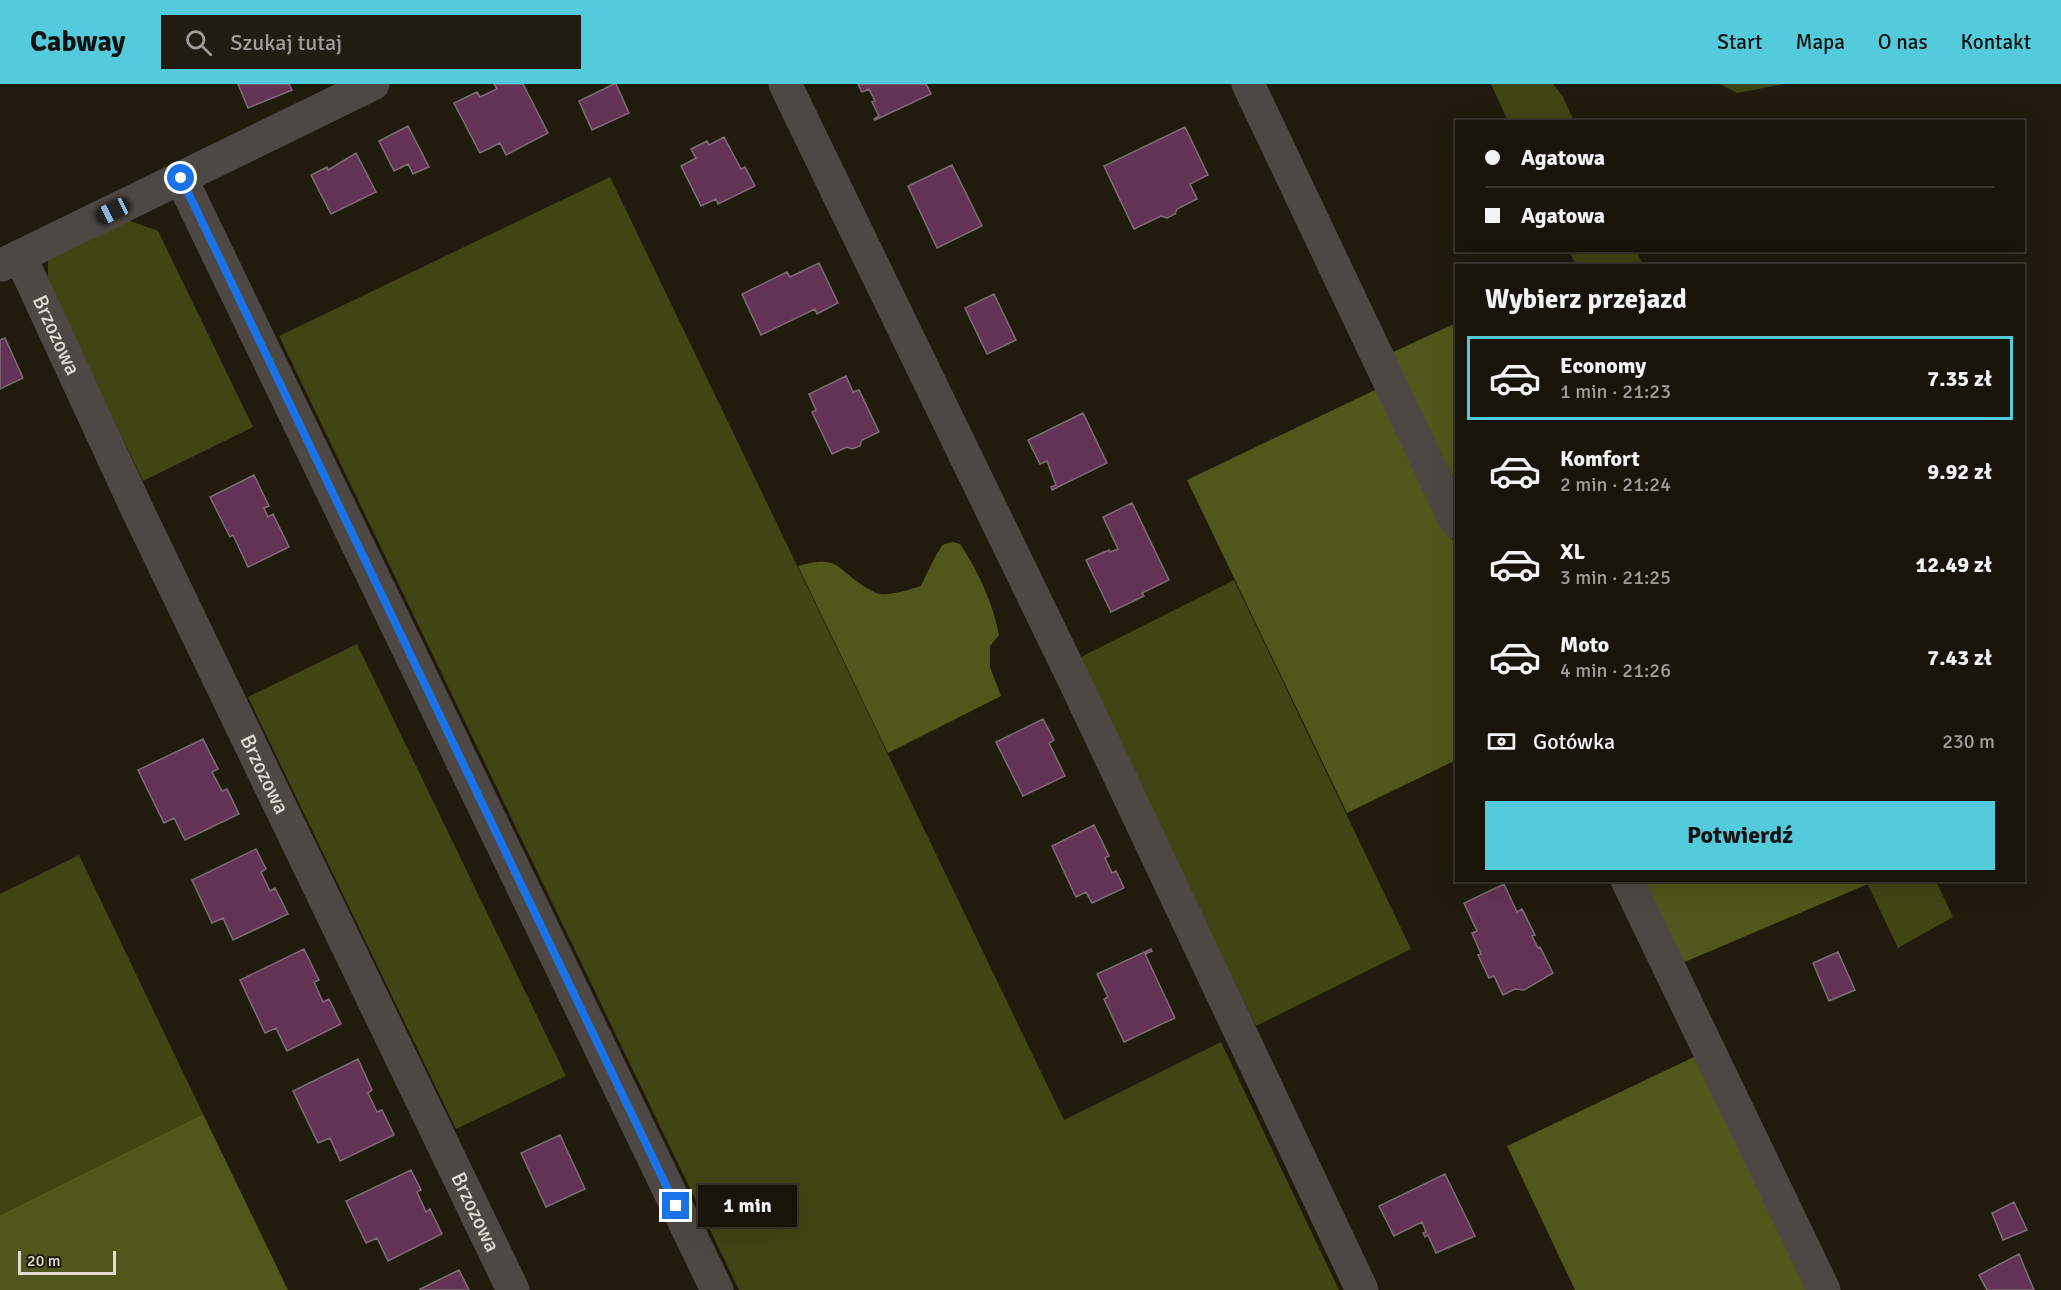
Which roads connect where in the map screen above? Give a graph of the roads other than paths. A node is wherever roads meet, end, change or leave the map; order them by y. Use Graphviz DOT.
graph roads {
  1 [pos="373,84"];
  2 [pos="785,84"];
  3 [pos="1248,84"];
  4 [pos="181,178"];
  5 [pos="10,261"];
  6 [pos="1455,520"];
  7 [pos="1628,882"];
  8 [pos="513,1290"];
  9 [pos="717,1290"];
  10 [pos="1362,1290"];
  11 [pos="1824,1290"];
  1 -- 4 [label="street"];
  2 -- 10 [label="street"];
  3 -- 6 [label="street"];
  4 -- 5 [label="street"];
  4 -- 9 [label="street"];
  5 -- 8 [label="street, Brzozowa"];
  7 -- 11 [label="street"];
}
